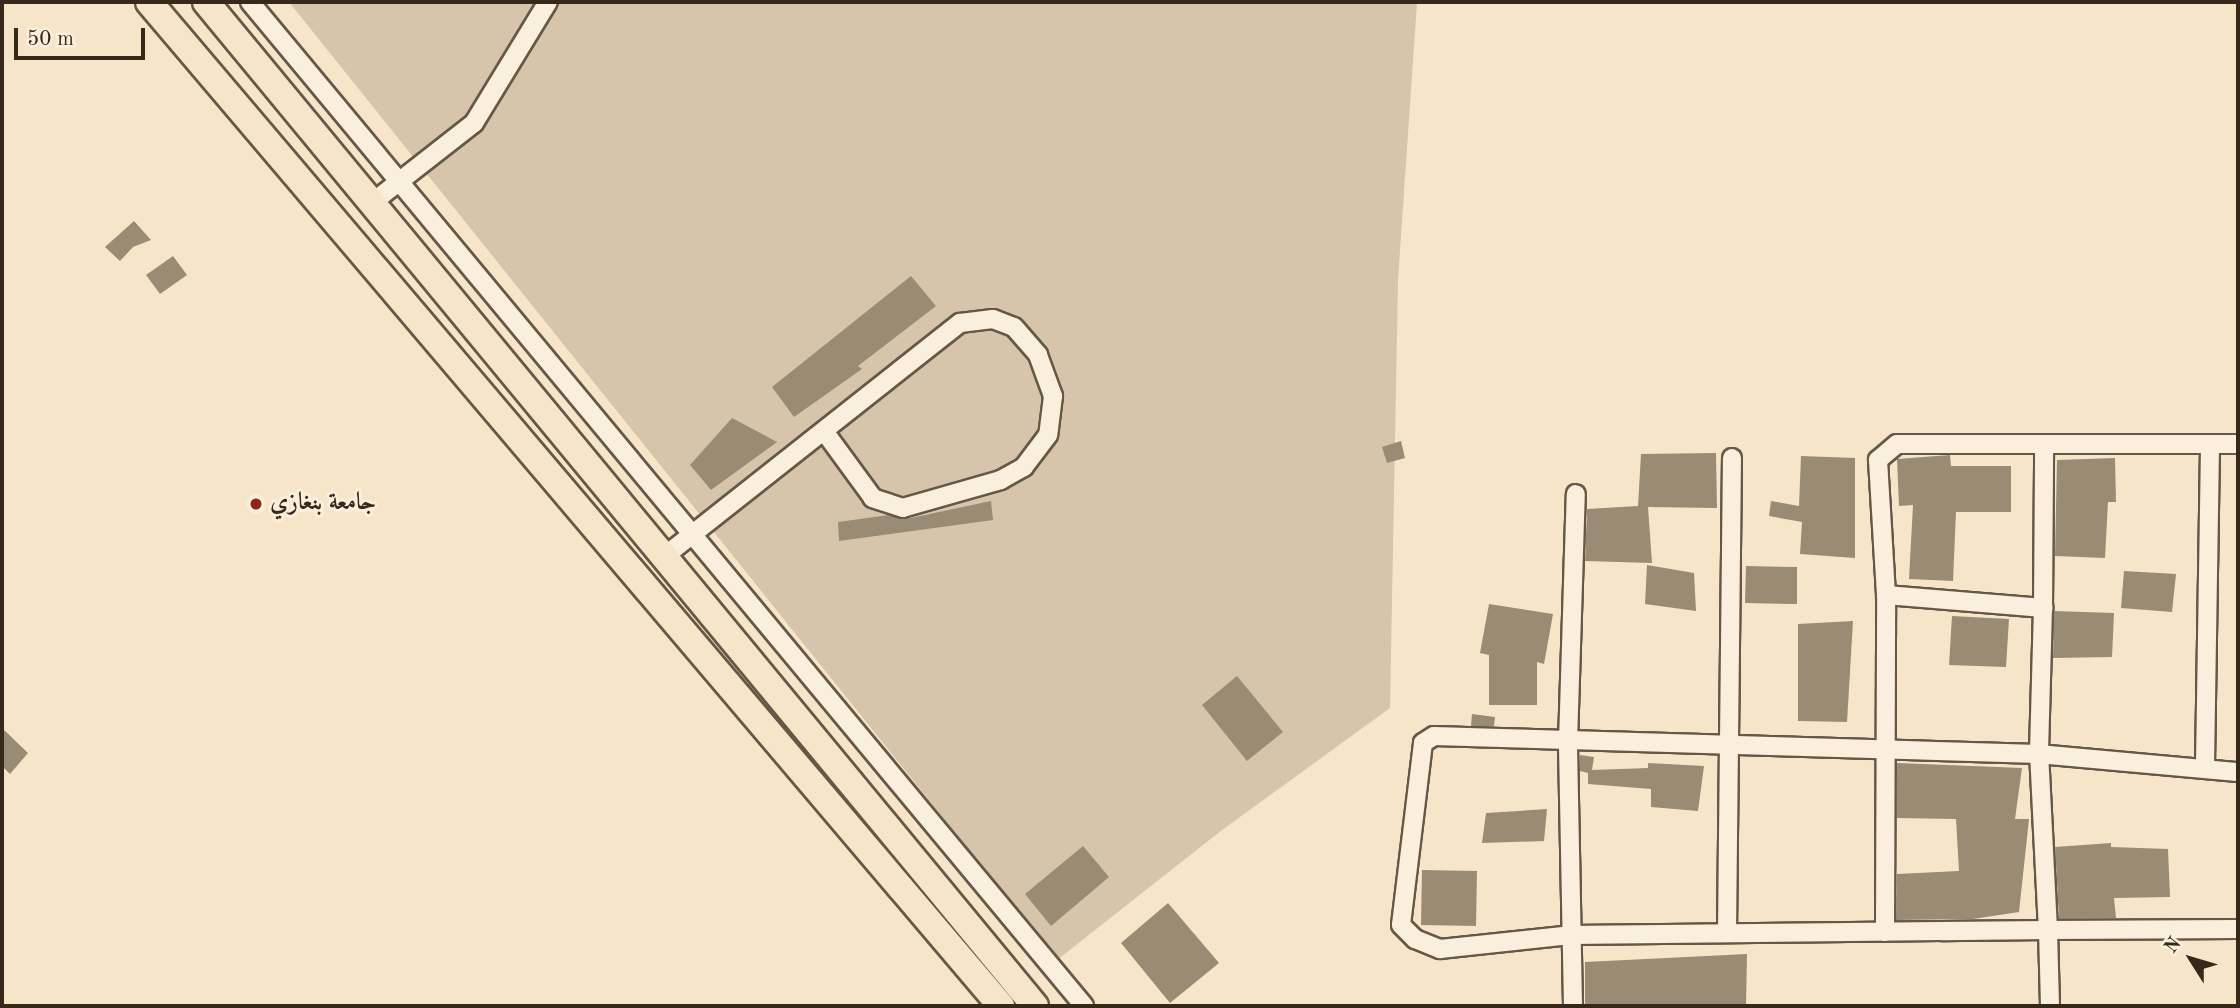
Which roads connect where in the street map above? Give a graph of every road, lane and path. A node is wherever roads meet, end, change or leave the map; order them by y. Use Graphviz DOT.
graph roads {
  1 [pos="149,2"];
  2 [pos="206,2"];
  3 [pos="250,2"];
  4 [pos="548,2"];
  5 [pos="399,183"];
  6 [pos="373,202"];
  7 [pos="824,431"];
  8 [pos="2238,444"];
  9 [pos="2210,446"];
  10 [pos="2044,447"];
  11 [pos="1732,458"];
  12 [pos="1576,494"];
  13 [pos="693,538"];
  14 [pos="661,559"];
  15 [pos="1886,595"];
  16 [pos="2043,608"];
  17 [pos="1568,742"];
  18 [pos="1728,747"];
  19 [pos="1882,753"];
  20 [pos="2039,754"];
  21 [pos="2205,765"];
  22 [pos="2238,772"];
  23 [pos="2238,929"];
  24 [pos="2048,930"];
  25 [pos="1885,932"];
  26 [pos="1727,933"];
  27 [pos="1570,935"];
  28 [pos="1002,1006"];
  29 [pos="1035,1006"];
  30 [pos="1083,1006"];
  31 [pos="1573,1006"];
  32 [pos="2050,1006"];
  1 -- 28 [label="highway"];
  2 -- 6 [label="highway"];
  3 -- 5 [label="street"];
  4 -- 5 [label="street"];
  5 -- 6 [label="street"];
  5 -- 13 [label="street"];
  6 -- 14 [label="highway"];
  7 -- 7 [label="street"];
  7 -- 13 [label="street"];
  8 -- 9 [label="street"];
  9 -- 10 [label="street"];
  9 -- 21 [label="street"];
  10 -- 15 [label="street"];
  10 -- 16 [label="street"];
  11 -- 18 [label="street"];
  12 -- 17 [label="street"];
  13 -- 14 [label="street"];
  13 -- 30 [label="street"];
  14 -- 29 [label="highway"];
  15 -- 16 [label="street"];
  15 -- 19 [label="street"];
  16 -- 20 [label="street"];
  17 -- 18 [label="street"];
  17 -- 27 [label="street"];
  17 -- 27 [label="street"];
  18 -- 19 [label="street"];
  18 -- 26 [label="street"];
  19 -- 20 [label="street"];
  19 -- 25 [label="street"];
  20 -- 21 [label="street"];
  20 -- 24 [label="street"];
  21 -- 22 [label="street"];
  23 -- 24 [label="street"];
  24 -- 25 [label="street"];
  24 -- 32 [label="street"];
  25 -- 26 [label="street"];
  26 -- 27 [label="street"];
  27 -- 31 [label="street"];
}
